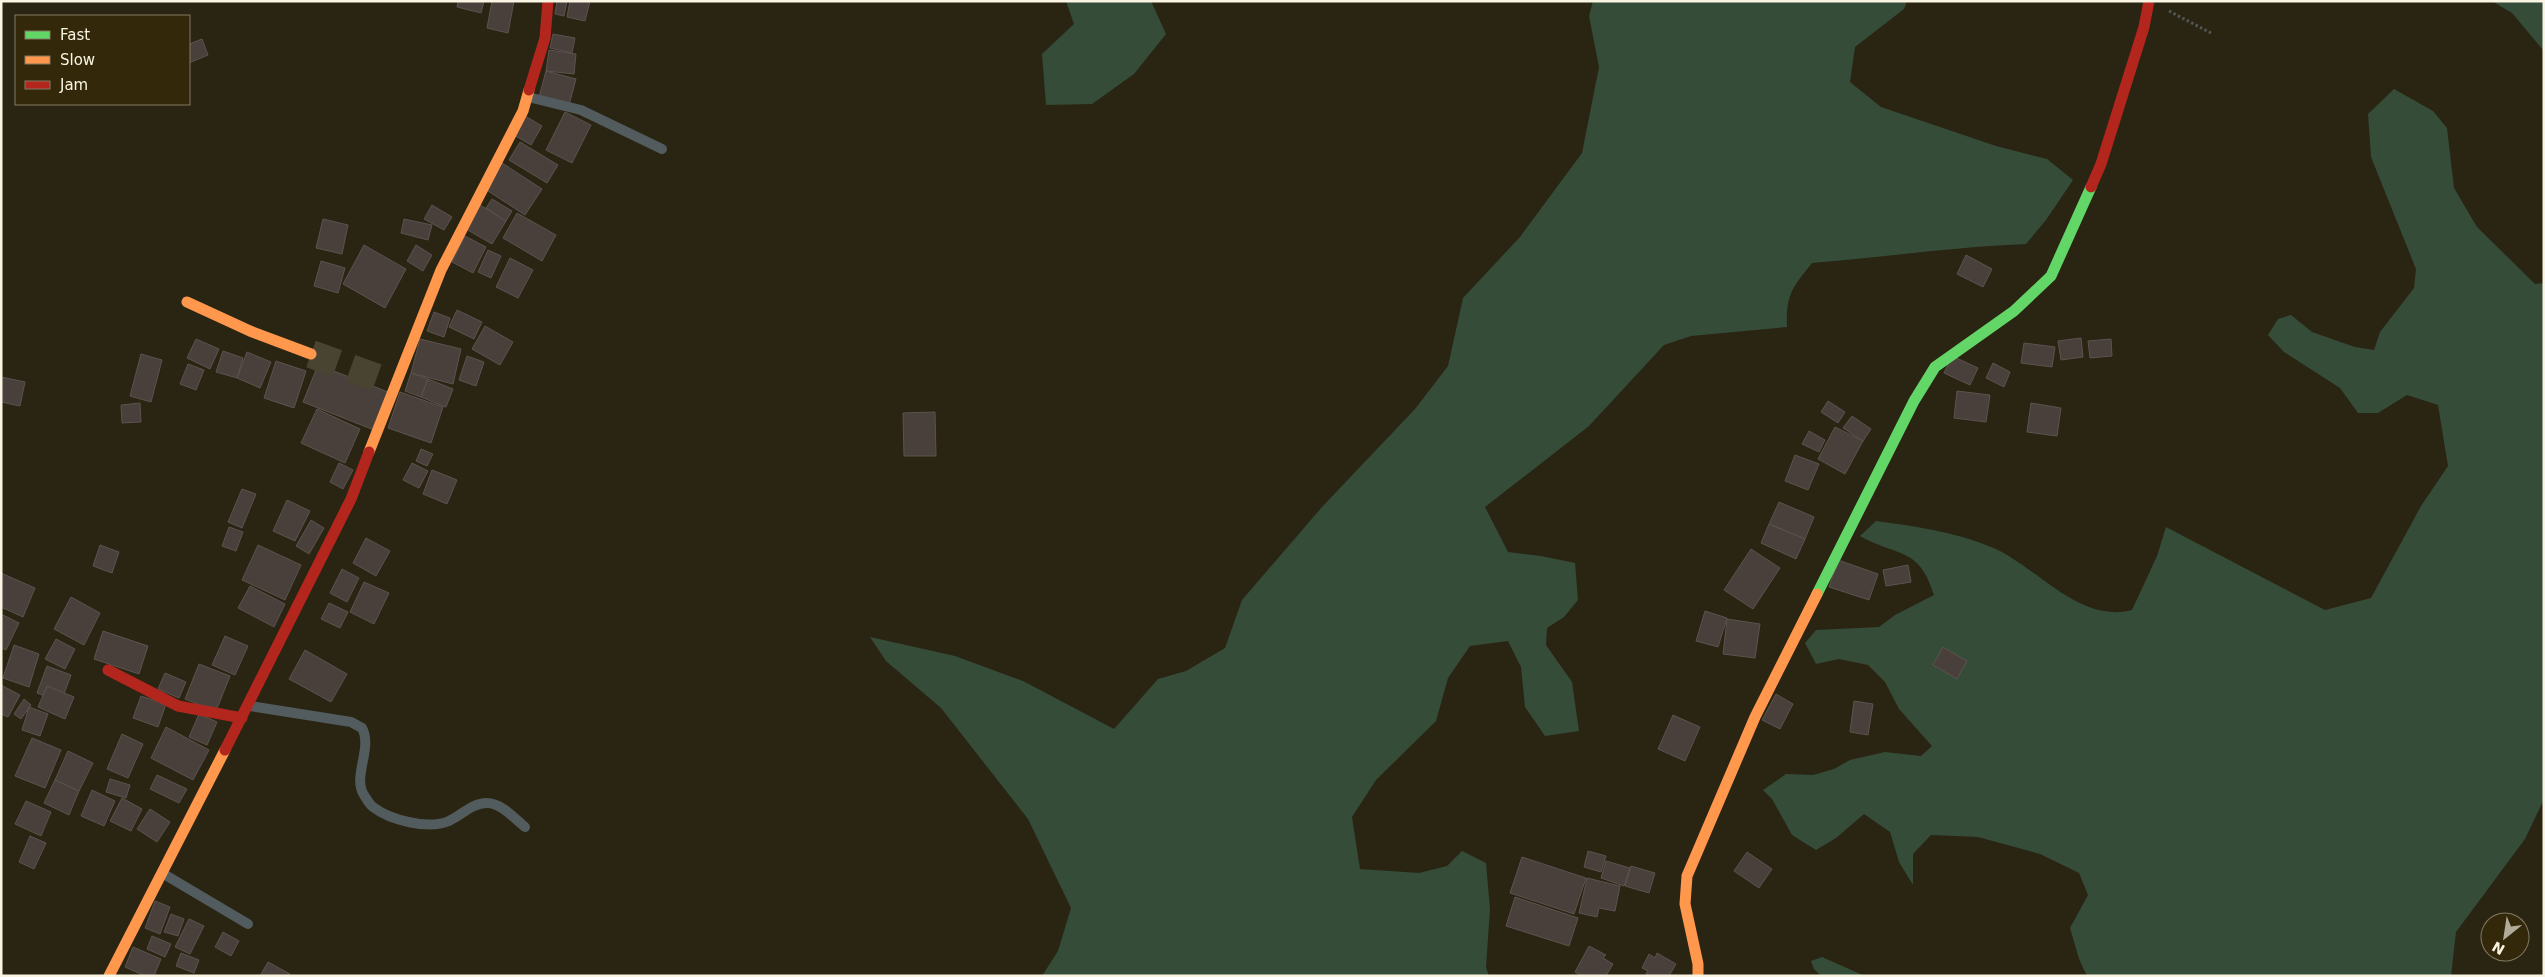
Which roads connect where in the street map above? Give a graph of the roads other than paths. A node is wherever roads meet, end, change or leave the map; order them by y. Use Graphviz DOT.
graph roads {
  1 [pos="548,1"];
  2 [pos="2149,1"];
  3 [pos="527,97"];
  4 [pos="662,148"];
  5 [pos="187,302"];
  6 [pos="311,354"];
  7 [pos="383,380"];
  8 [pos="396,384"];
  9 [pos="108,670"];
  10 [pos="248,706"];
  11 [pos="242,718"];
  12 [pos="525,827"];
  13 [pos="161,873"];
  14 [pos="248,924"];
  15 [pos="110,976"];
  16 [pos="1698,976"];
  1 -- 3 [label="street"];
  2 -- 16 [label="street"];
  3 -- 4 [label="lane"];
  3 -- 8 [label="street"];
  5 -- 6 [label="street"];
  7 -- 8 [label="street"];
  8 -- 10 [label="street"];
  9 -- 11 [label="street"];
  10 -- 11 [label="street"];
  10 -- 12 [label="lane"];
  11 -- 13 [label="street"];
  13 -- 14 [label="lane"];
  13 -- 15 [label="street"];
}
